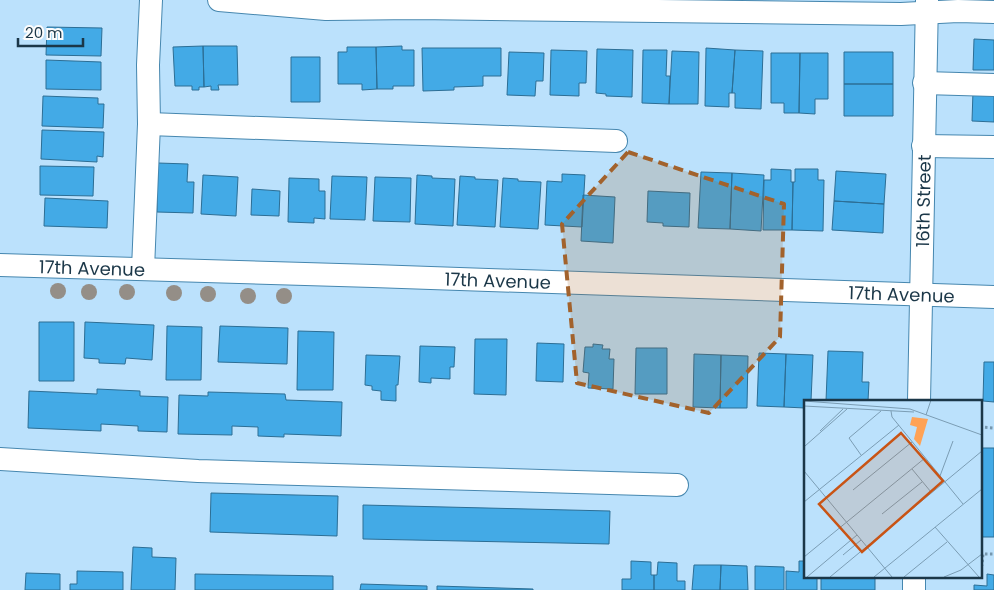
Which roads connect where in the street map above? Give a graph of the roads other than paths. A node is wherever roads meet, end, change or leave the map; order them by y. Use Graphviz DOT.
graph roads {
  1 [pos="151,0"];
  2 [pos="219,0"];
  3 [pos="926,6"];
  4 [pos="994,12"];
  5 [pos="924,83"];
  6 [pos="994,85"];
  7 [pos="149,124"];
  8 [pos="616,141"];
  9 [pos="923,146"];
  10 [pos="994,146"];
  11 [pos="0,265"];
  12 [pos="144,269"];
  13 [pos="922,295"];
  14 [pos="994,297"];
  15 [pos="919,400"];
  16 [pos="0,460"];
  17 [pos="677,485"];
  1 -- 7 [label="street"];
  2 -- 3 [label="street"];
  3 -- 4 [label="street"];
  3 -- 5 [label="street, 16th Street"];
  5 -- 6 [label="street"];
  5 -- 9 [label="street, 16th Street"];
  7 -- 8 [label="street"];
  7 -- 12 [label="street"];
  9 -- 10 [label="street"];
  9 -- 13 [label="street, 16th Street"];
  11 -- 12 [label="street, 17th Avenue"];
  12 -- 13 [label="street, 17th Avenue"];
  13 -- 14 [label="street, 17th Avenue"];
  13 -- 15 [label="street, 16th Street"];
  16 -- 17 [label="street"];
}
